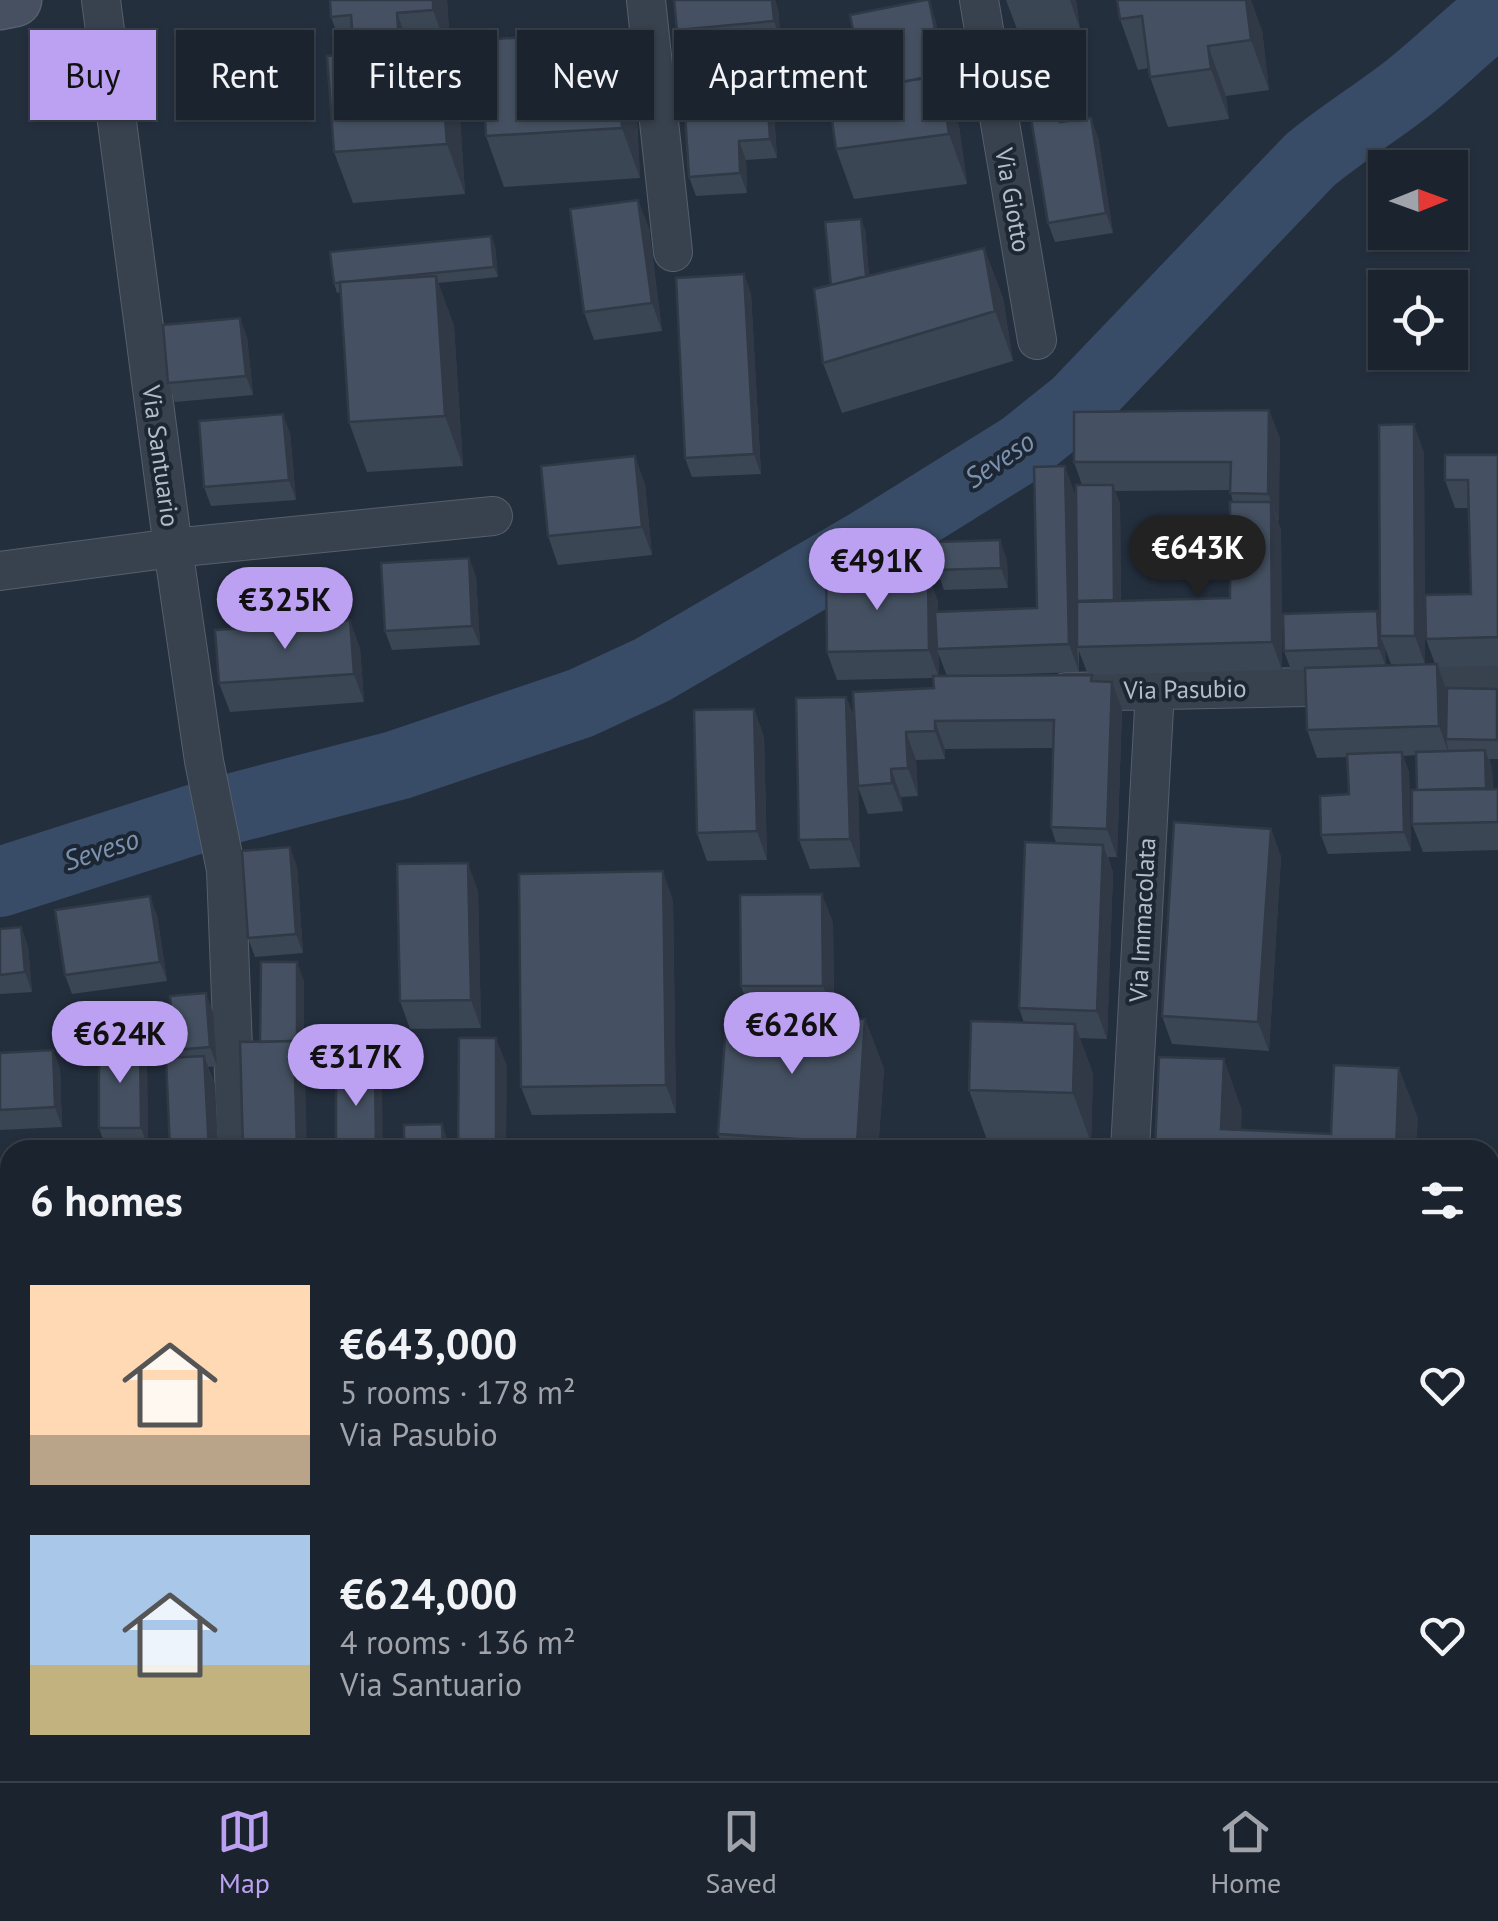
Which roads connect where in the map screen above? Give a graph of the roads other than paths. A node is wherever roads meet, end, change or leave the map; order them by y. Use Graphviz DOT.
graph roads {
  1 [pos="15,0"];
  2 [pos="100,0"];
  3 [pos="646,0"];
  4 [pos="979,0"];
  5 [pos="0,3"];
  6 [pos="673,252"];
  7 [pos="1037,340"];
  8 [pos="492,516"];
  9 [pos="173,548"];
  10 [pos="0,571"];
  11 [pos="1498,683"];
  12 [pos="1155,690"];
  13 [pos="1040,693"];
  14 [pos="237,1140"];
  15 [pos="1131,1140"];
  1 -- 5 [label="street"];
  2 -- 9 [label="street, Via Santuario"];
  3 -- 6 [label="street"];
  4 -- 7 [label="street, Via Giotto"];
  8 -- 9 [label="street"];
  9 -- 10 [label="street"];
  9 -- 14 [label="street, Via Santuario"];
  11 -- 12 [label="street, Via Pasubio"];
  12 -- 13 [label="street, Via Pasubio"];
  12 -- 15 [label="street, Via Immacolata"];
}
